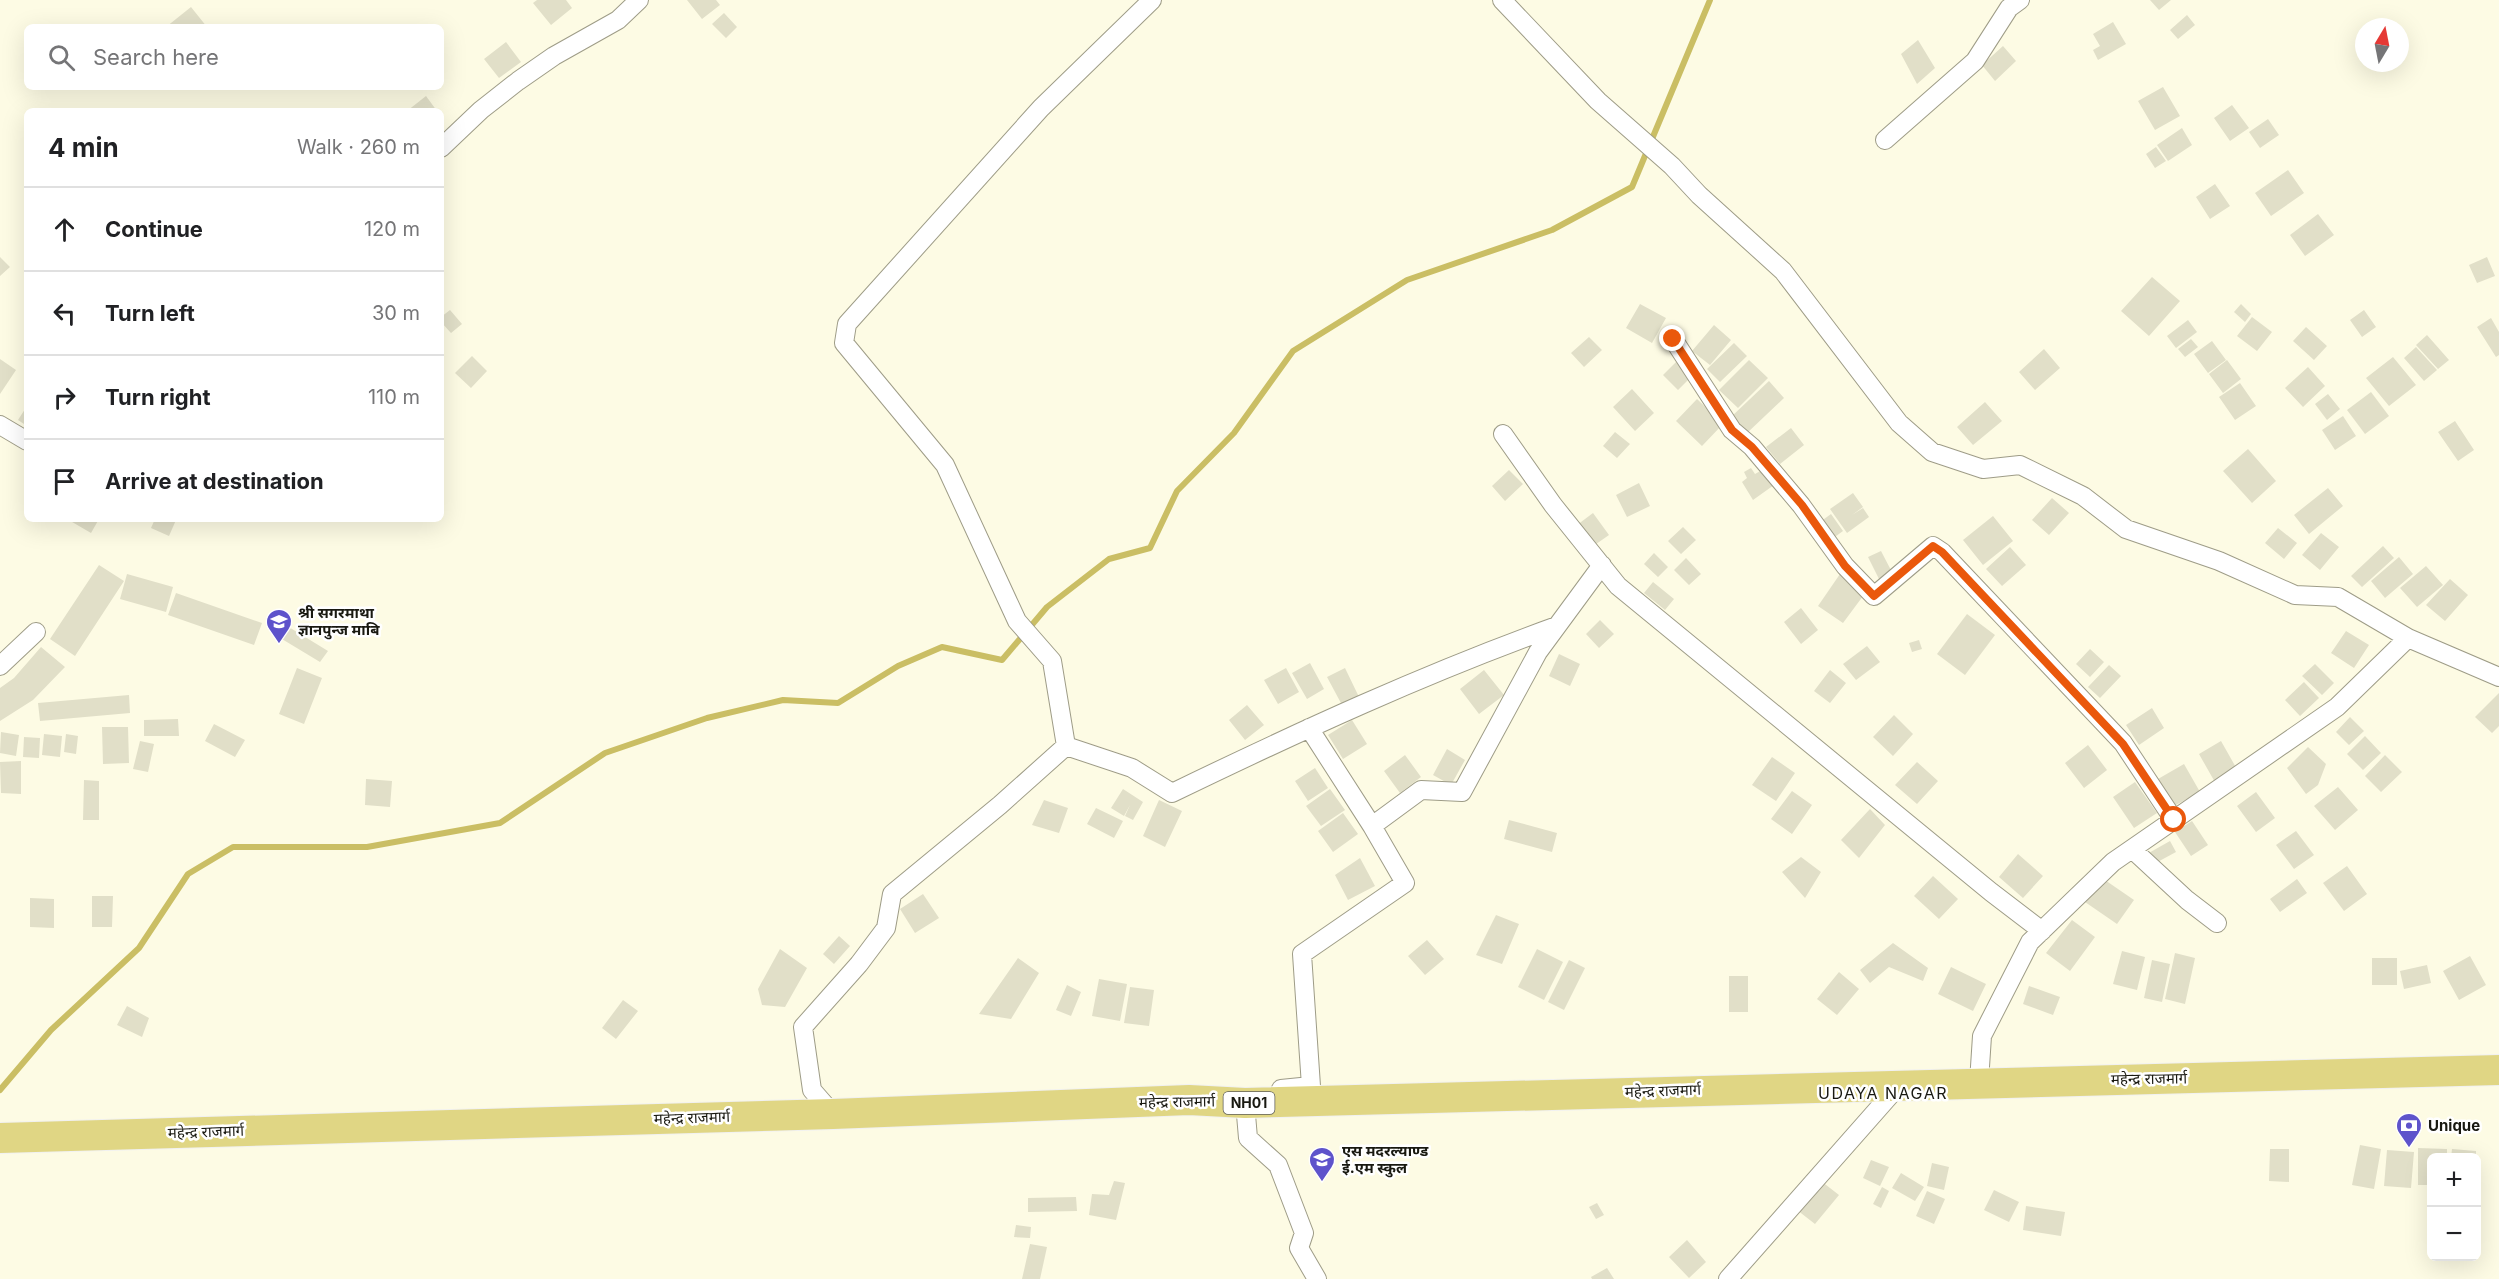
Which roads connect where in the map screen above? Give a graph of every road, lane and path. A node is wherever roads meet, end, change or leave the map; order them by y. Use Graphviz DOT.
graph roads {
  1 [pos="639,0"];
  2 [pos="1152,0"];
  3 [pos="1502,0"];
  4 [pos="2020,0"];
  5 [pos="1885,140"];
  6 [pos="444,145"];
  7 [pos="1673,339"];
  8 [pos="0,425"];
  9 [pos="1503,434"];
  10 [pos="24,439"];
  11 [pos="1602,566"];
  12 [pos="1557,626"];
  13 [pos="36,632"];
  14 [pos="2409,638"];
  15 [pos="0,666"];
  16 [pos="2499,677"];
  17 [pos="1309,728"];
  18 [pos="1066,746"];
  19 [pos="2174,820"];
  20 [pos="1372,826"];
  21 [pos="2133,849"];
  22 [pos="2217,923"];
  23 [pos="2042,931"];
  24 [pos="2499,1070"];
  25 [pos="1979,1082"];
  26 [pos="1900,1084"];
  27 [pos="1189,1100"];
  28 [pos="1245,1103"];
  29 [pos="832,1114"];
  30 [pos="0,1138"];
  31 [pos="1317,1279"];
  32 [pos="1728,1279"];
  1 -- 6 [label="street"];
  2 -- 18 [label="street"];
  3 -- 14 [label="street"];
  4 -- 5 [label="street"];
  7 -- 19 [label="street"];
  8 -- 10 [label="street"];
  9 -- 11 [label="street"];
  11 -- 12 [label="street"];
  11 -- 23 [label="street"];
  12 -- 17 [label="street"];
  12 -- 20 [label="street"];
  13 -- 15 [label="street"];
  14 -- 16 [label="street"];
  14 -- 19 [label="street"];
  17 -- 18 [label="street"];
  17 -- 20 [label="street"];
  18 -- 29 [label="street"];
  19 -- 21 [label="street"];
  20 -- 27 [label="street"];
  21 -- 22 [label="street"];
  21 -- 23 [label="street"];
  23 -- 25 [label="street"];
  24 -- 25 [label="highway, महेन्द्र राजमार्ग / NH01"];
  25 -- 26 [label="highway, महेन्द्र राजमार्ग / NH01"];
  26 -- 28 [label="highway, महेन्द्र राजमार्ग / NH01"];
  26 -- 32 [label="street"];
  27 -- 28 [label="highway, महेन्द्र राजमार्ग / NH01"];
  27 -- 29 [label="highway, महेन्द्र राजमार्ग / NH01"];
  28 -- 31 [label="street"];
  29 -- 30 [label="highway, महेन्द्र राजमार्ग / NH01"];
}
